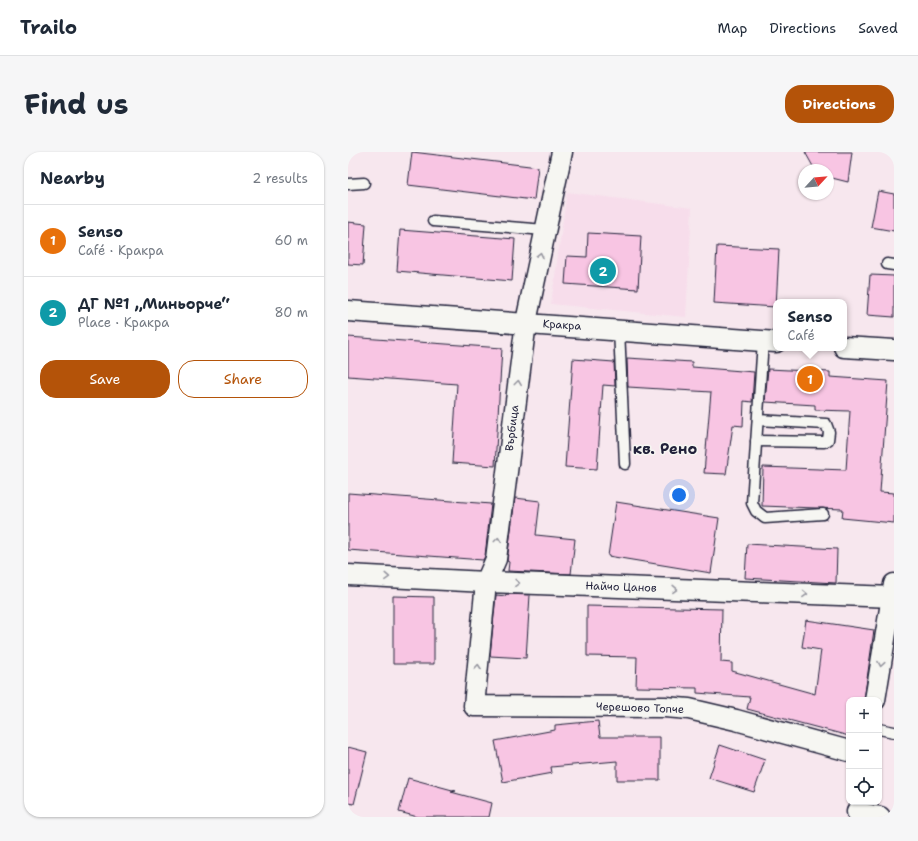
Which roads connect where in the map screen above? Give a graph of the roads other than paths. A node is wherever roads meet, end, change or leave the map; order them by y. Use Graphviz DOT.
graph roads {
  1 [pos="562,152"];
  2 [pos="364,183"];
  3 [pos="348,184"];
  4 [pos="433,221"];
  5 [pos="545,230"];
  6 [pos="348,311"];
  7 [pos="526,322"];
  8 [pos="620,329"];
  9 [pos="770,341"];
  10 [pos="847,347"];
  11 [pos="894,350"];
  12 [pos="758,420"];
  13 [pos="756,441"];
  14 [pos="625,464"];
  15 [pos="822,514"];
  16 [pos="348,575"];
  17 [pos="486,582"];
  18 [pos="893,593"];
  19 [pos="876,697"];
  20 [pos="474,706"];
  21 [pos="882,730"];
  22 [pos="894,732"];
  23 [pos="846,750"];
  24 [pos="857,810"];
  25 [pos="880,817"];
  1 -- 5 [label="street, Върбица"];
  2 -- 3 [label="lane"];
  4 -- 5 [label="lane"];
  7 -- 5 [label="street, Върбица, one-way"];
  6 -- 7 [label="street, Кракра"];
  7 -- 8 [label="street, Кракра"];
  17 -- 7 [label="street, Върбица, one-way"];
  8 -- 9 [label="street, Кракра"];
  8 -- 14 [label="lane"];
  9 -- 12 [label="lane"];
  10 -- 11 [label="street"];
  12 -- 13 [label="lane"];
  12 -- 13 [label="lane"];
  13 -- 15 [label="lane"];
  16 -- 17 [label="street, Найчо Цанов, one-way"];
  17 -- 18 [label="street, Найчо Цанов, one-way"];
  20 -- 17 [label="street, Върбица, one-way"];
  18 -- 19 [label="street, one-way"];
  20 -- 23 [label="street, Черешово Топче"];
  21 -- 22 [label="lane"];
  24 -- 25 [label="street"];
}
